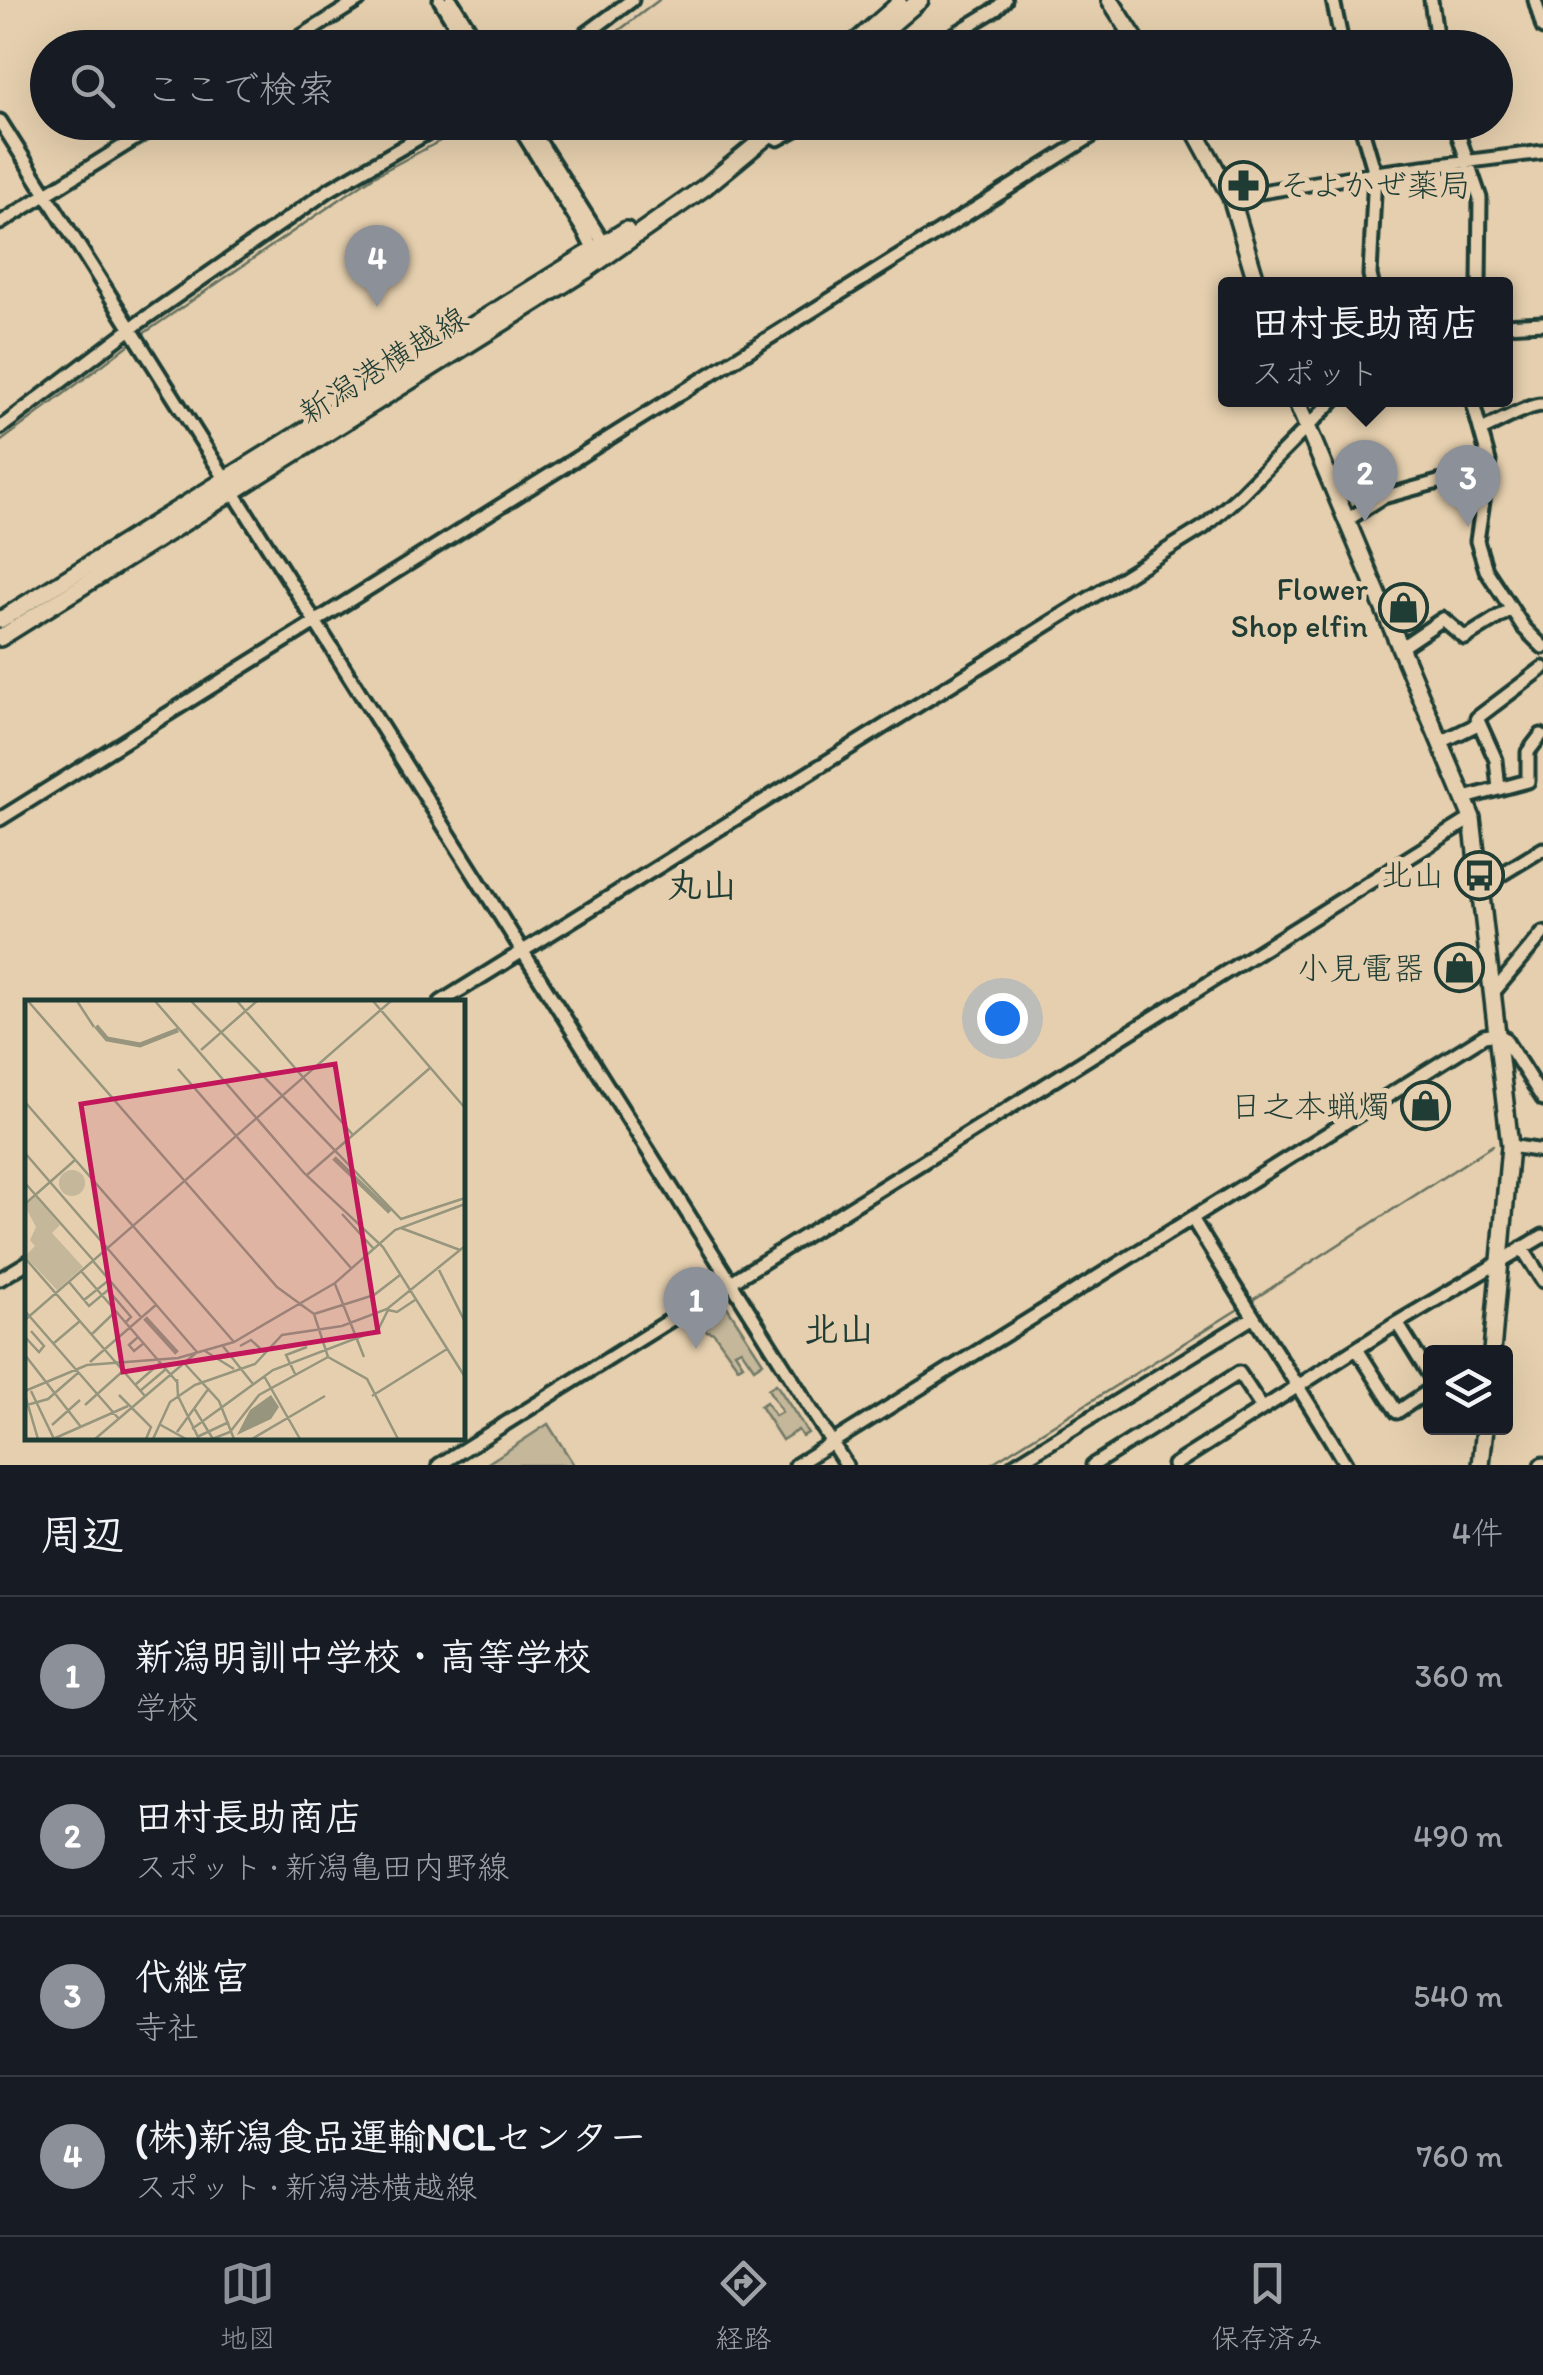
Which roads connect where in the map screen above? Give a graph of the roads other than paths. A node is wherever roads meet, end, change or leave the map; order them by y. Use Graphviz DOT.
graph roads {
  1 [pos="359,0"];
  2 [pos="440,0"];
  3 [pos="451,0"];
  4 [pos="632,0"];
  5 [pos="904,0"];
  6 [pos="920,0"];
  7 [pos="1005,0"];
  8 [pos="1110,0"];
  9 [pos="1333,0"];
  10 [pos="1431,0"];
  11 [pos="1535,0"];
  12 [pos="1543,28"];
  13 [pos="312,30"];
  14 [pos="459,30"];
  15 [pos="470,30"];
  16 [pos="592,30"];
  17 [pos="870,30"];
  18 [pos="885,30"];
  19 [pos="962,30"];
  20 [pos="1129,30"];
  21 [pos="1339,30"];
  22 [pos="1435,30"];
  23 [pos="0,121"];
  24 [pos="133,140"];
  25 [pos="415,140"];
  26 [pos="528,140"];
  27 [pos="537,140"];
  28 [pos="757,140"];
  29 [pos="1085,140"];
  30 [pos="1200,140"];
  31 [pos="1365,140"];
  32 [pos="1460,140"];
  33 [pos="1543,152"];
  34 [pos="1466,160"];
  35 [pos="1375,173"];
  36 [pos="46,195"];
  37 [pos="1231,197"];
  38 [pos="0,224"];
  39 [pos="601,252"];
  40 [pos="1255,277"];
  41 [pos="1370,277"];
  42 [pos="1480,277"];
  43 [pos="1543,323"];
  44 [pos="1513,325"];
  45 [pos="130,329"];
  46 [pos="1543,405"];
  47 [pos="1299,407"];
  48 [pos="1327,407"];
  49 [pos="1474,407"];
  50 [pos="1308,426"];
  51 [pos="0,428"];
  52 [pos="1481,430"];
  53 [pos="1486,474"];
  54 [pos="230,486"];
  55 [pos="1347,520"];
  56 [pos="1511,608"];
  57 [pos="0,620"];
  58 [pos="315,621"];
  59 [pos="0,638"];
  60 [pos="1543,647"];
  61 [pos="1400,648"];
  62 [pos="1543,668"];
  63 [pos="1478,724"];
  64 [pos="1540,735"];
  65 [pos="1440,742"];
  66 [pos="1499,789"];
  67 [pos="1465,798"];
  68 [pos="1472,818"];
  69 [pos="0,819"];
  70 [pos="1543,850"];
  71 [pos="1479,888"];
  72 [pos="1542,934"];
  73 [pos="522,952"];
  74 [pos="1492,994"];
  75 [pos="444,1000"];
  76 [pos="1497,1034"];
  77 [pos="1543,1099"];
  78 [pos="1510,1146"];
  79 [pos="1543,1151"];
  80 [pos="1192,1218"];
  81 [pos="1543,1236"];
  82 [pos="1522,1248"];
  83 [pos="1502,1259"];
  84 [pos="25,1264"];
  85 [pos="0,1279"];
  86 [pos="1543,1281"];
  87 [pos="731,1282"];
  88 [pos="1252,1318"];
  89 [pos="1397,1323"];
  90 [pos="1493,1345"];
  91 [pos="1357,1349"];
  92 [pos="1423,1365"];
  93 [pos="1300,1386"];
  94 [pos="1423,1395"];
  95 [pos="1262,1408"];
  96 [pos="1483,1435"];
  97 [pos="832,1442"];
  98 [pos="1194,1452"];
  99 [pos="439,1465"];
  100 [pos="796,1465"];
  101 [pos="846,1465"];
  102 [pos="1014,1465"];
  103 [pos="1093,1465"];
  104 [pos="1174,1465"];
  105 [pos="1201,1465"];
  106 [pos="1346,1465"];
  107 [pos="1481,1465"];
  1 -- 13 [label="street"];
  2 -- 14 [label="street"];
  3 -- 15 [label="street"];
  4 -- 16 [label="street"];
  5 -- 17 [label="main road"];
  6 -- 18 [label="main road"];
  7 -- 19 [label="street"];
  8 -- 20 [label="main road"];
  9 -- 21 [label="street"];
  10 -- 22 [label="street"];
  11 -- 12 [label="street"];
  23 -- 36 [label="street"];
  24 -- 36 [label="street"];
  25 -- 45 [label="street"];
  26 -- 39 [label="street"];
  27 -- 39 [label="street"];
  28 -- 39 [label="main road, 新潟港横越線"];
  29 -- 58 [label="street"];
  30 -- 37 [label="main road"];
  31 -- 35 [label="street"];
  32 -- 34 [label="street"];
  33 -- 34 [label="street"];
  34 -- 35 [label="street"];
  34 -- 42 [label="street"];
  35 -- 37 [label="street"];
  35 -- 41 [label="street"];
  36 -- 38 [label="street"];
  36 -- 45 [label="street"];
  37 -- 40 [label="main road"];
  39 -- 54 [label="main road, 新潟港横越線"];
  43 -- 44 [label="street"];
  45 -- 51 [label="street"];
  45 -- 54 [label="street"];
  46 -- 52 [label="street"];
  47 -- 50 [label="main road"];
  48 -- 50 [label="street"];
  49 -- 52 [label="street"];
  50 -- 55 [label="main road"];
  50 -- 73 [label="street"];
  52 -- 53 [label="street"];
  53 -- 55 [label="street"];
  53 -- 56 [label="street"];
  54 -- 57 [label="main road, 新潟港横越線"];
  54 -- 58 [label="street"];
  54 -- 59 [label="main road, 新潟港横越線"];
  55 -- 61 [label="main road"];
  56 -- 60 [label="street"];
  56 -- 61 [label="street"];
  58 -- 69 [label="street"];
  58 -- 73 [label="street"];
  61 -- 65 [label="main road"];
  62 -- 63 [label="street"];
  63 -- 65 [label="street"];
  63 -- 66 [label="street"];
  64 -- 66 [label="street"];
  65 -- 67 [label="main road"];
  66 -- 67 [label="street"];
  67 -- 68 [label="main road"];
  68 -- 71 [label="main road"];
  68 -- 87 [label="street"];
  70 -- 71 [label="street"];
  71 -- 74 [label="main road"];
  72 -- 74 [label="street"];
  73 -- 75 [label="street"];
  73 -- 87 [label="street"];
  74 -- 76 [label="main road"];
  76 -- 77 [label="street"];
  76 -- 78 [label="main road"];
  76 -- 80 [label="street"];
  78 -- 79 [label="street"];
  78 -- 83 [label="main road"];
  80 -- 88 [label="street"];
  80 -- 97 [label="street"];
  81 -- 82 [label="street"];
  82 -- 83 [label="street"];
  82 -- 86 [label="street"];
  83 -- 89 [label="street"];
  83 -- 90 [label="main road"];
  84 -- 85 [label="street"];
  87 -- 97 [label="street"];
  87 -- 99 [label="street"];
  88 -- 93 [label="street"];
  88 -- 102 [label="street"];
  89 -- 91 [label="street"];
  89 -- 92 [label="street"];
  91 -- 93 [label="street"];
  91 -- 94 [label="street"];
  93 -- 95 [label="street"];
  93 -- 106 [label="street"];
  95 -- 98 [label="street"];
  95 -- 103 [label="street"];
  96 -- 107 [label="main road"];
  97 -- 100 [label="street"];
  97 -- 101 [label="street"];
  98 -- 104 [label="street"];
  98 -- 105 [label="street"];
}
